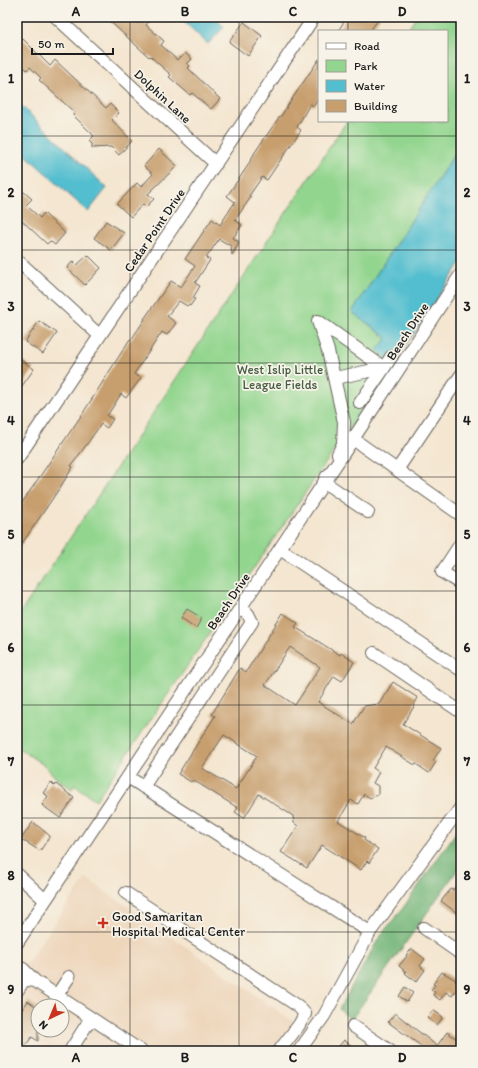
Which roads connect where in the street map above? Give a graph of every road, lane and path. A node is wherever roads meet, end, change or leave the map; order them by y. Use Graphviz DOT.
graph roads {
  1 [pos="56,17"];
  2 [pos="314,17"];
  3 [pos="216,164"];
  4 [pos="17,260"];
  5 [pos="461,274"];
  6 [pos="99,335"];
  7 [pos="391,357"];
  8 [pos="384,368"];
  9 [pos="461,375"];
  10 [pos="335,378"];
  11 [pos="360,403"];
  12 [pos="349,436"];
  13 [pos="17,459"];
  14 [pos="397,470"];
  15 [pos="324,482"];
  16 [pos="368,512"];
  17 [pos="461,515"];
  18 [pos="461,543"];
  19 [pos="280,549"];
  20 [pos="461,584"];
  21 [pos="241,607"];
  22 [pos="374,653"];
  23 [pos="461,670"];
  24 [pos="461,712"];
  25 [pos="128,777"];
  26 [pos="144,787"];
  27 [pos="461,807"];
  28 [pos="17,874"];
  29 [pos="126,893"];
  30 [pos="45,900"];
  31 [pos="424,928"];
  32 [pos="370,932"];
  33 [pos="17,943"];
  34 [pos="461,954"];
  35 [pos="17,967"];
  36 [pos="69,976"];
  37 [pos="25,980"];
  38 [pos="17,991"];
  39 [pos="57,995"];
  40 [pos="91,1018"];
  41 [pos="353,1026"];
  42 [pos="70,1051"];
  43 [pos="141,1051"];
  44 [pos="279,1051"];
  45 [pos="299,1051"];
  46 [pos="390,1051"];
  1 -- 3 [label="street, Dolphin Lane"];
  2 -- 3 [label="street, Cedar Point Drive"];
  3 -- 6 [label="street, Cedar Point Drive"];
  4 -- 6 [label="street"];
  5 -- 12 [label="street, Beach Drive"];
  6 -- 13 [label="street, Cedar Point Drive"];
  7 -- 8 [label="street"];
  8 -- 10 [label="street"];
  8 -- 10 [label="street"];
  8 -- 11 [label="street"];
  9 -- 14 [label="street"];
  10 -- 12 [label="street"];
  12 -- 14 [label="street"];
  12 -- 15 [label="street, Beach Drive"];
  14 -- 17 [label="street"];
  15 -- 16 [label="street"];
  15 -- 19 [label="street, Beach Drive"];
  18 -- 20 [label="street"];
  19 -- 21 [label="street, Beach Drive"];
  19 -- 23 [label="street"];
  21 -- 25 [label="street, Beach Drive"];
  21 -- 26 [label="street"];
  22 -- 24 [label="street"];
  25 -- 26 [label="street"];
  25 -- 30 [label="street, Beach Drive"];
  26 -- 32 [label="street"];
  27 -- 32 [label="street"];
  28 -- 30 [label="street"];
  29 -- 44 [label="street"];
  30 -- 33 [label="street, Beach Drive"];
  31 -- 34 [label="street"];
  32 -- 45 [label="street"];
  35 -- 37 [label="street"];
  36 -- 39 [label="street"];
  37 -- 38 [label="street"];
  37 -- 39 [label="street"];
  39 -- 40 [label="street"];
  40 -- 42 [label="street"];
  40 -- 43 [label="street"];
  41 -- 46 [label="street"];
}
